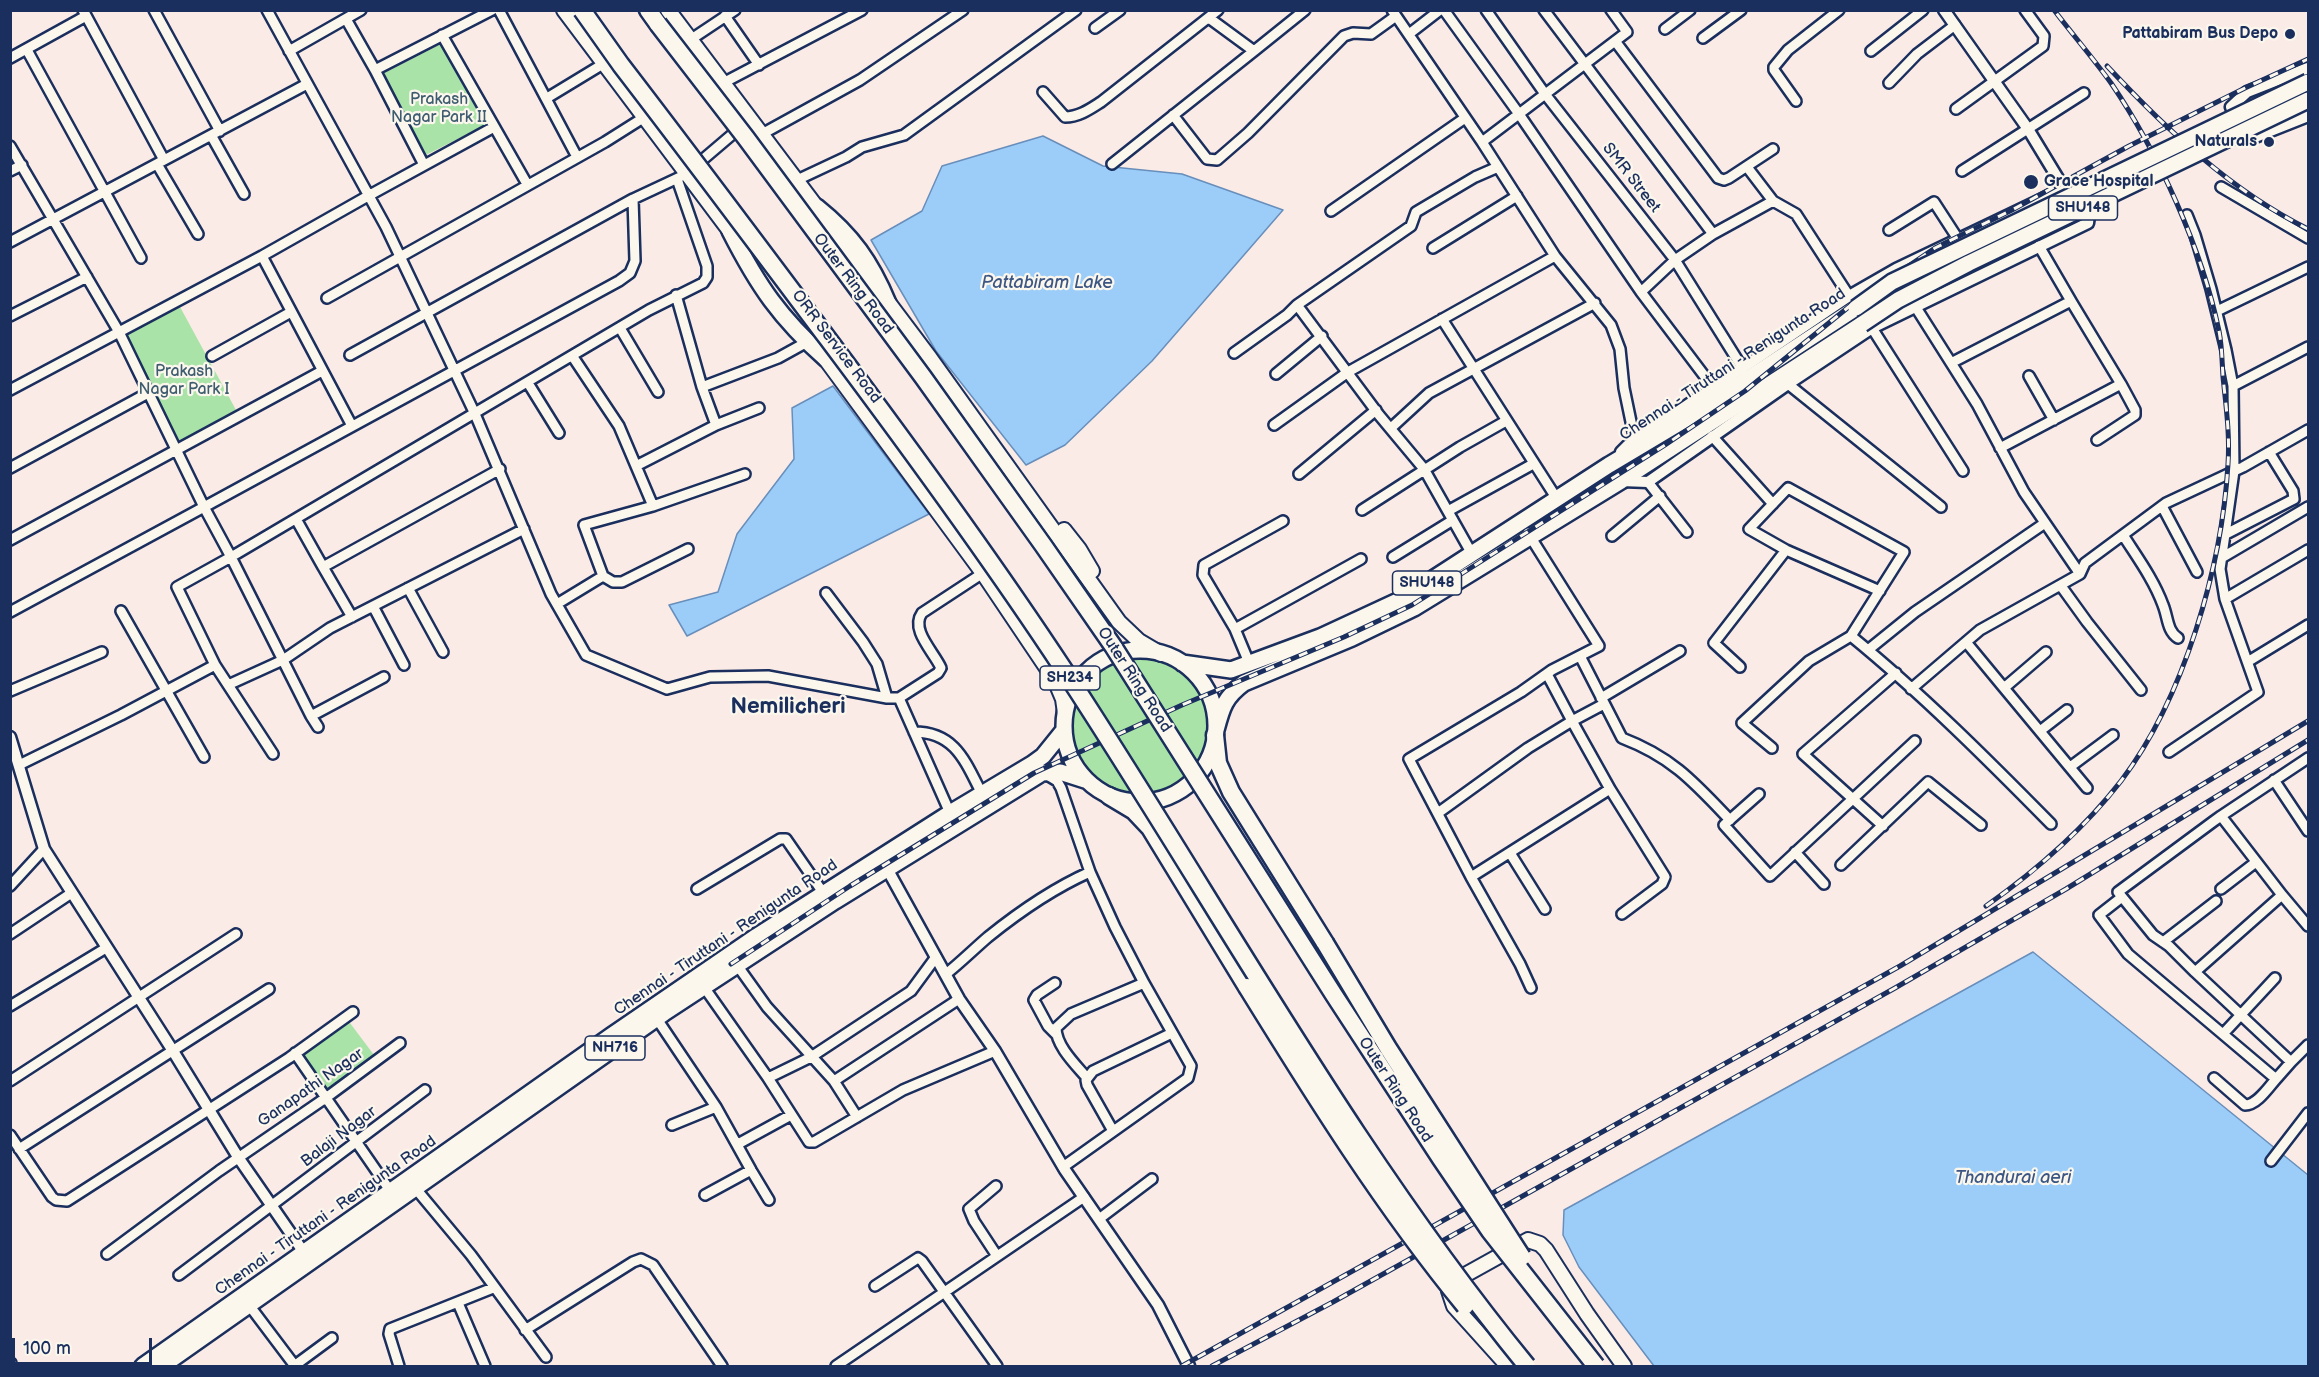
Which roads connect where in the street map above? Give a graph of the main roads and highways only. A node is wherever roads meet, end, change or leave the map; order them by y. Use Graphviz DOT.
graph roads {
  1 [pos="564,10"];
  2 [pos="582,10"];
  3 [pos="658,15"];
  4 [pos="2308,82"];
  5 [pos="2308,100"];
  6 [pos="817,207"];
  7 [pos="730,231"];
  8 [pos="888,303"];
  9 [pos="826,359"];
  10 [pos="1161,654"];
  11 [pos="1182,663"];
  12 [pos="1065,713"];
  13 [pos="1064,730"];
  14 [pos="1215,733"];
  15 [pos="1085,780"];
  16 [pos="1109,796"];
  17 [pos="884,863"];
  18 [pos="307,1257"];
  19 [pos="1595,1365"];
  20 [pos="143,1366"];
  21 [pos="162,1366"];
  22 [pos="1508,1366"];
  23 [pos="1526,1366"];
  24 [pos="1624,1366"];
  1 -- 7 [label="main road, ORR Service Road"];
  2 -- 23 [label="highway, SH234, bridge"];
  3 -- 6 [label="main road"];
  3 -- 19 [label="highway, Outer Ring Road / SH234, bridge"];
  4 -- 11 [label="highway, Chennai - Tiruttani - Renigunta Road / SHU148, bridge"];
  5 -- 14 [label="highway, Chennai - Tiruttani - Renigunta Road / SHU148, bridge"];
  6 -- 8 [label="highway"];
  7 -- 9 [label="main road, ORR Service Road"];
  7 -- 9 [label="highway"];
  8 -- 10 [label="main road"];
  9 -- 12 [label="main road, ORR Service Road"];
  10 -- 11 [label="highway, Chennai - Tiruttani - Renigunta Road"];
  10 -- 12 [label="highway, Chennai - Tiruttani - Renigunta Road"];
  11 -- 14 [label="highway, Chennai - Tiruttani - Renigunta Road"];
  12 -- 13 [label="highway, Chennai - Tiruttani - Renigunta Road"];
  13 -- 15 [label="highway, Chennai - Tiruttani - Renigunta Road"];
  13 -- 17 [label="highway, Chennai - Tiruttani - Renigunta Road / NH716"];
  14 -- 16 [label="highway, Chennai - Tiruttani - Renigunta Road"];
  14 -- 19 [label="highway, bridge"];
  15 -- 16 [label="highway, Chennai - Tiruttani - Renigunta Road"];
  15 -- 17 [label="highway, Chennai - Tiruttani - Renigunta Road / NH716"];
  16 -- 23 [label="highway, bridge"];
  17 -- 18 [label="highway, Chennai - Tiruttani - Renigunta Road / NH716"];
  17 -- 18 [label="highway, Chennai - Tiruttani - Renigunta Road / NH716"];
  18 -- 20 [label="highway, Chennai - Tiruttani - Renigunta Road / NH716"];
  18 -- 21 [label="highway, Chennai - Tiruttani - Renigunta Road / NH716"];
  22 -- 24 [label="main road"];
}
